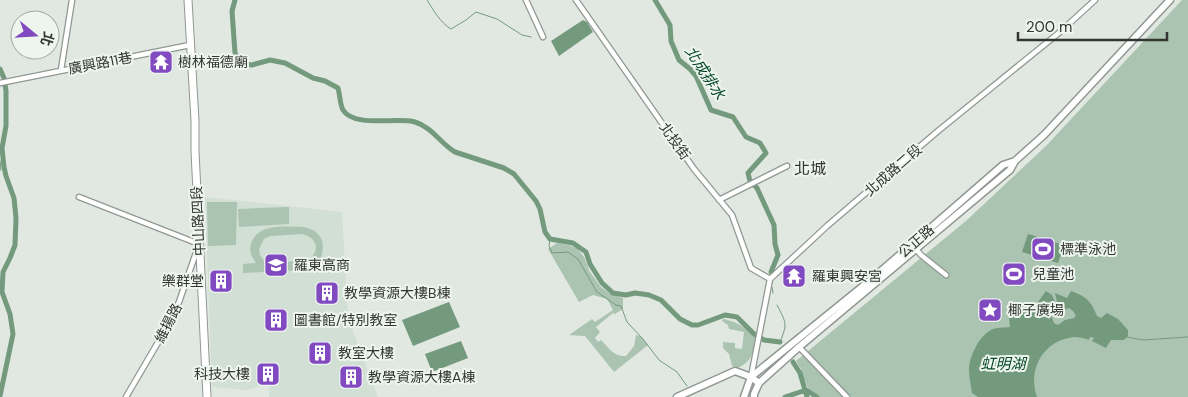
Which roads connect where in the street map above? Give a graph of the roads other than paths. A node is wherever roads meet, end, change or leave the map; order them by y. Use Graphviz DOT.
graph roads {
  1 [pos="72,0"];
  2 [pos="188,0"];
  3 [pos="526,0"];
  4 [pos="576,0"];
  5 [pos="1095,0"];
  6 [pos="1170,0"];
  7 [pos="543,37"];
  8 [pos="190,45"];
  9 [pos="61,70"];
  10 [pos="0,82"];
  11 [pos="787,166"];
  12 [pos="79,197"];
  13 [pos="719,200"];
  14 [pos="200,244"];
  15 [pos="913,247"];
  16 [pos="946,275"];
  17 [pos="770,279"];
  18 [pos="797,344"];
  19 [pos="751,377"];
  20 [pos="759,383"];
  21 [pos="126,397"];
  22 [pos="207,397"];
  23 [pos="677,397"];
  24 [pos="744,397"];
  25 [pos="754,397"];
  26 [pos="847,397"];
  1 -- 9 [label="street"];
  2 -- 8 [label="main road, 中山路四段"];
  3 -- 7 [label="street"];
  4 -- 13 [label="street, 北投街"];
  5 -- 17 [label="street, 北成路二段"];
  6 -- 15 [label="street, 公正路"];
  8 -- 9 [label="street, 廣興路11巷"];
  8 -- 14 [label="main road, 中山路四段"];
  9 -- 10 [label="street, 廣興路11巷"];
  11 -- 13 [label="street"];
  12 -- 14 [label="street"];
  13 -- 17 [label="street, 北投街"];
  14 -- 21 [label="street, 維揚路"];
  14 -- 22 [label="main road, 中山路四段"];
  15 -- 16 [label="street"];
  15 -- 18 [label="street, 公正路"];
  17 -- 19 [label="street"];
  18 -- 19 [label="street, 公正路"];
  18 -- 20 [label="street, 公正路"];
  18 -- 26 [label="street"];
  19 -- 20 [label="street"];
  19 -- 23 [label="street"];
  19 -- 24 [label="street"];
  20 -- 25 [label="street, 公正路"];
}
